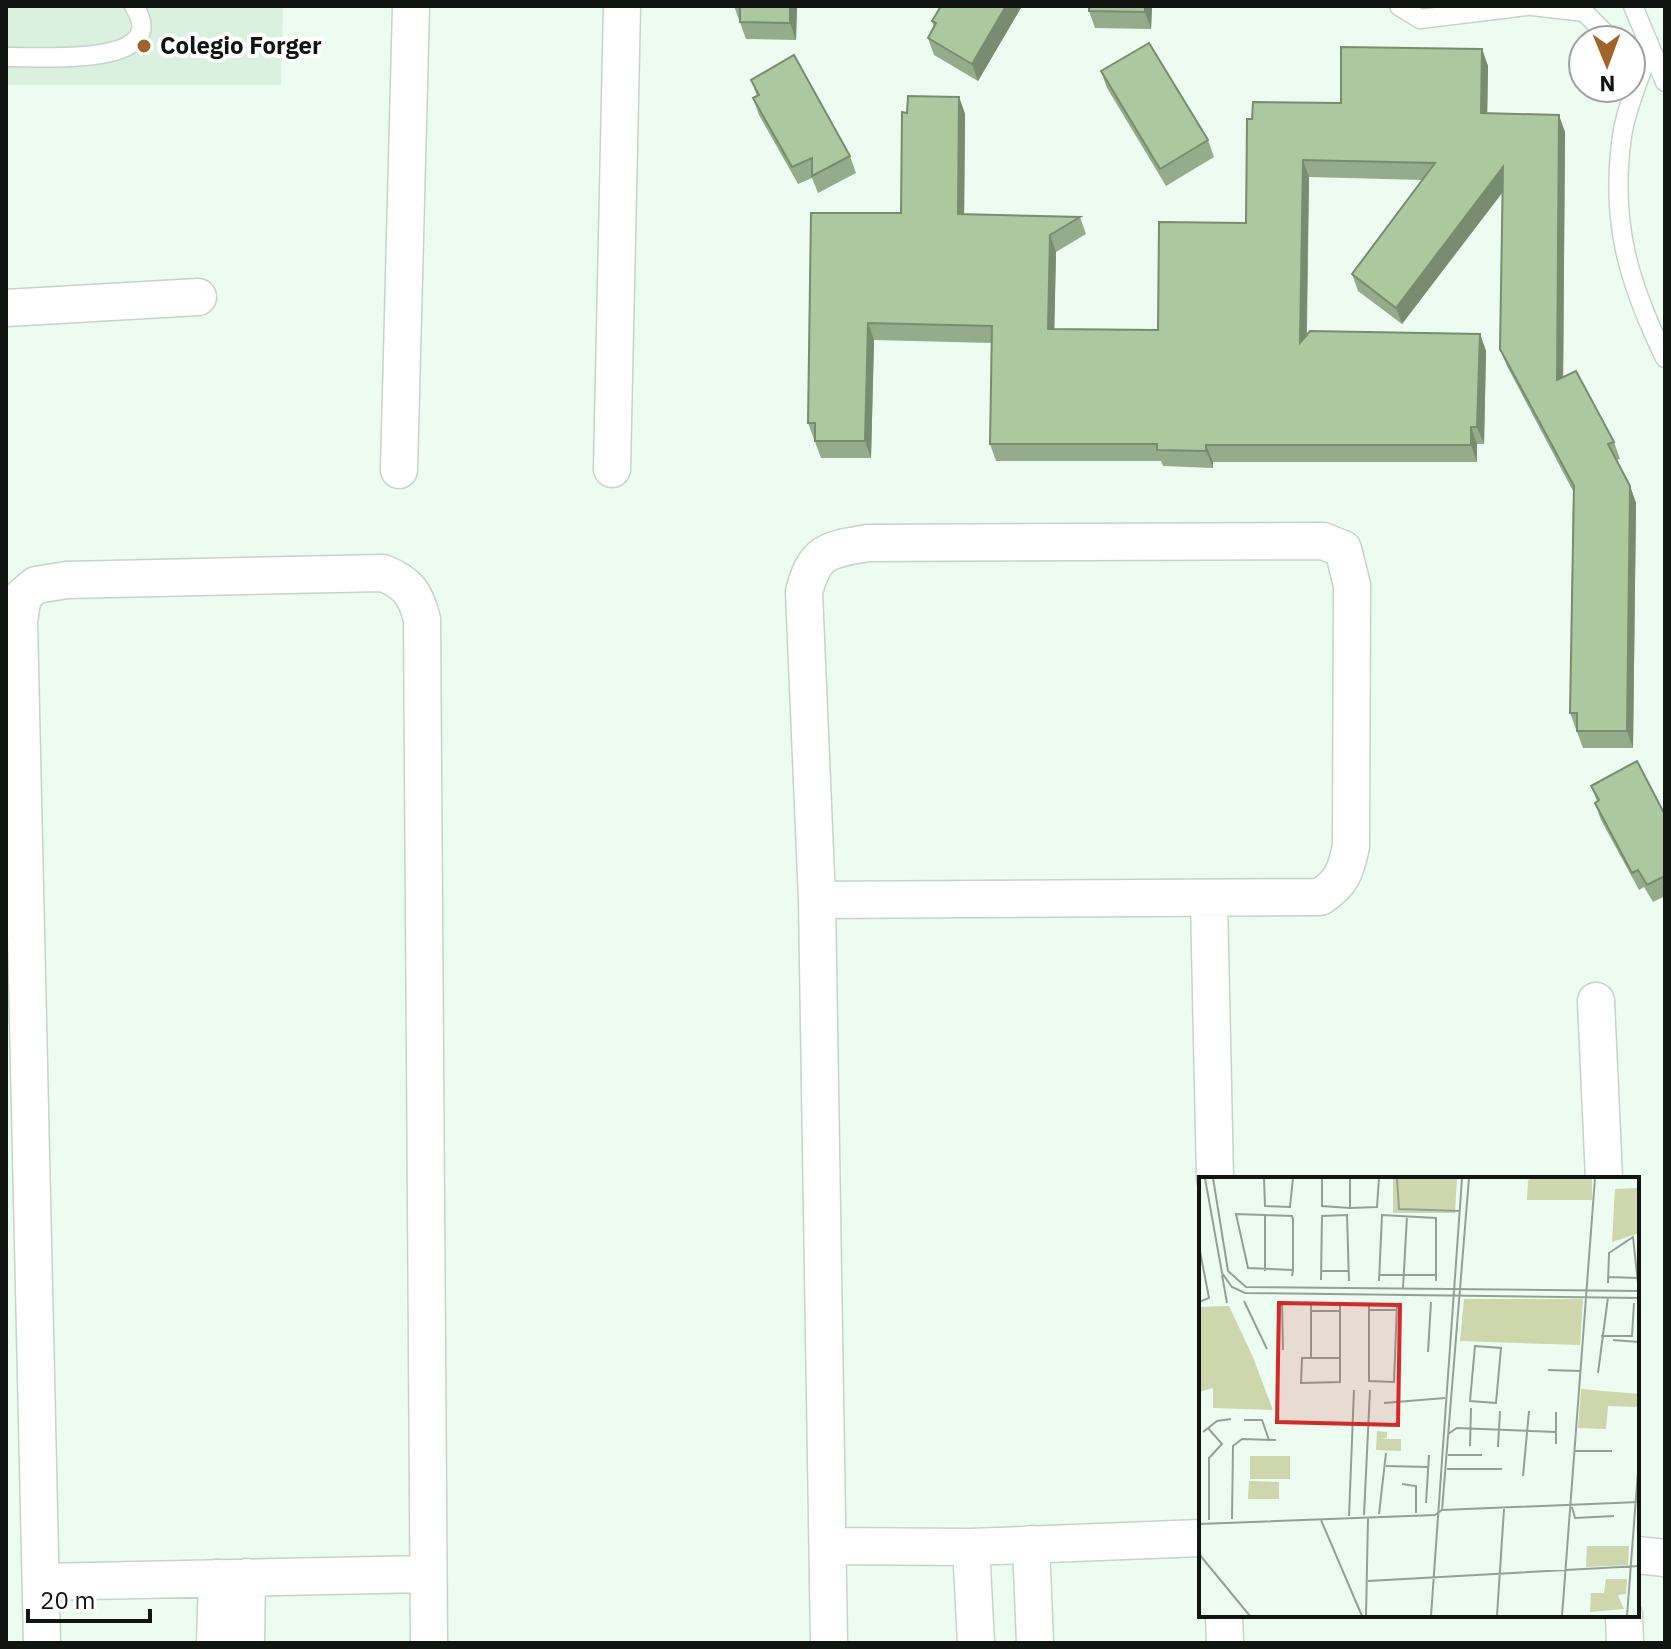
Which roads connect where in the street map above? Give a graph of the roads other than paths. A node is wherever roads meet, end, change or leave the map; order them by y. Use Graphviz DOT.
graph roads {
  1 [pos="134,6"];
  2 [pos="411,6"];
  3 [pos="622,6"];
  4 [pos="1399,6"];
  5 [pos="1530,6"];
  6 [pos="1633,6"];
  7 [pos="1596,24"];
  8 [pos="1650,47"];
  9 [pos="1647,52"];
  10 [pos="6,57"];
  11 [pos="1665,82"];
  12 [pos="1629,104"];
  13 [pos="198,297"];
  14 [pos="6,308"];
  15 [pos="1665,358"];
  16 [pos="612,469"];
  17 [pos="399,470"];
  18 [pos="817,900"];
  19 [pos="1209,900"];
  20 [pos="1596,1001"];
  21 [pos="1215,1177"];
  22 [pos="1604,1177"];
  23 [pos="1199,1538"];
  24 [pos="1031,1544"];
  25 [pos="829,1546"];
  26 [pos="971,1547"];
  27 [pos="1639,1555"];
  28 [pos="1665,1558"];
  29 [pos="427,1574"];
  30 [pos="232,1578"];
  31 [pos="42,1582"];
  32 [pos="1224,1617"];
  33 [pos="1624,1617"];
  34 [pos="42,1643"];
  35 [pos="215,1643"];
  36 [pos="246,1643"];
  37 [pos="429,1643"];
  38 [pos="829,1643"];
  39 [pos="976,1643"];
  40 [pos="1035,1643"];
  41 [pos="1225,1643"];
  42 [pos="1625,1643"];
  1 -- 10 [label="lane"];
  2 -- 17 [label="street"];
  3 -- 16 [label="street"];
  4 -- 5 [label="lane"];
  5 -- 7 [label="lane"];
  6 -- 8 [label="lane"];
  8 -- 9 [label="lane"];
  8 -- 11 [label="lane"];
  12 -- 15 [label="lane"];
  13 -- 14 [label="street"];
  18 -- 19 [label="street"];
  18 -- 19 [label="street"];
  18 -- 25 [label="street"];
  19 -- 21 [label="street"];
  20 -- 22 [label="street"];
  23 -- 24 [label="street"];
  24 -- 26 [label="street"];
  24 -- 40 [label="street"];
  25 -- 26 [label="street"];
  25 -- 38 [label="street"];
  26 -- 39 [label="street"];
  27 -- 28 [label="street"];
  29 -- 30 [label="street"];
  29 -- 31 [label="street"];
  29 -- 37 [label="street"];
  30 -- 31 [label="street"];
  30 -- 35 [label="street"];
  30 -- 36 [label="street"];
  31 -- 34 [label="street"];
  32 -- 41 [label="street"];
  33 -- 42 [label="street"];
}
